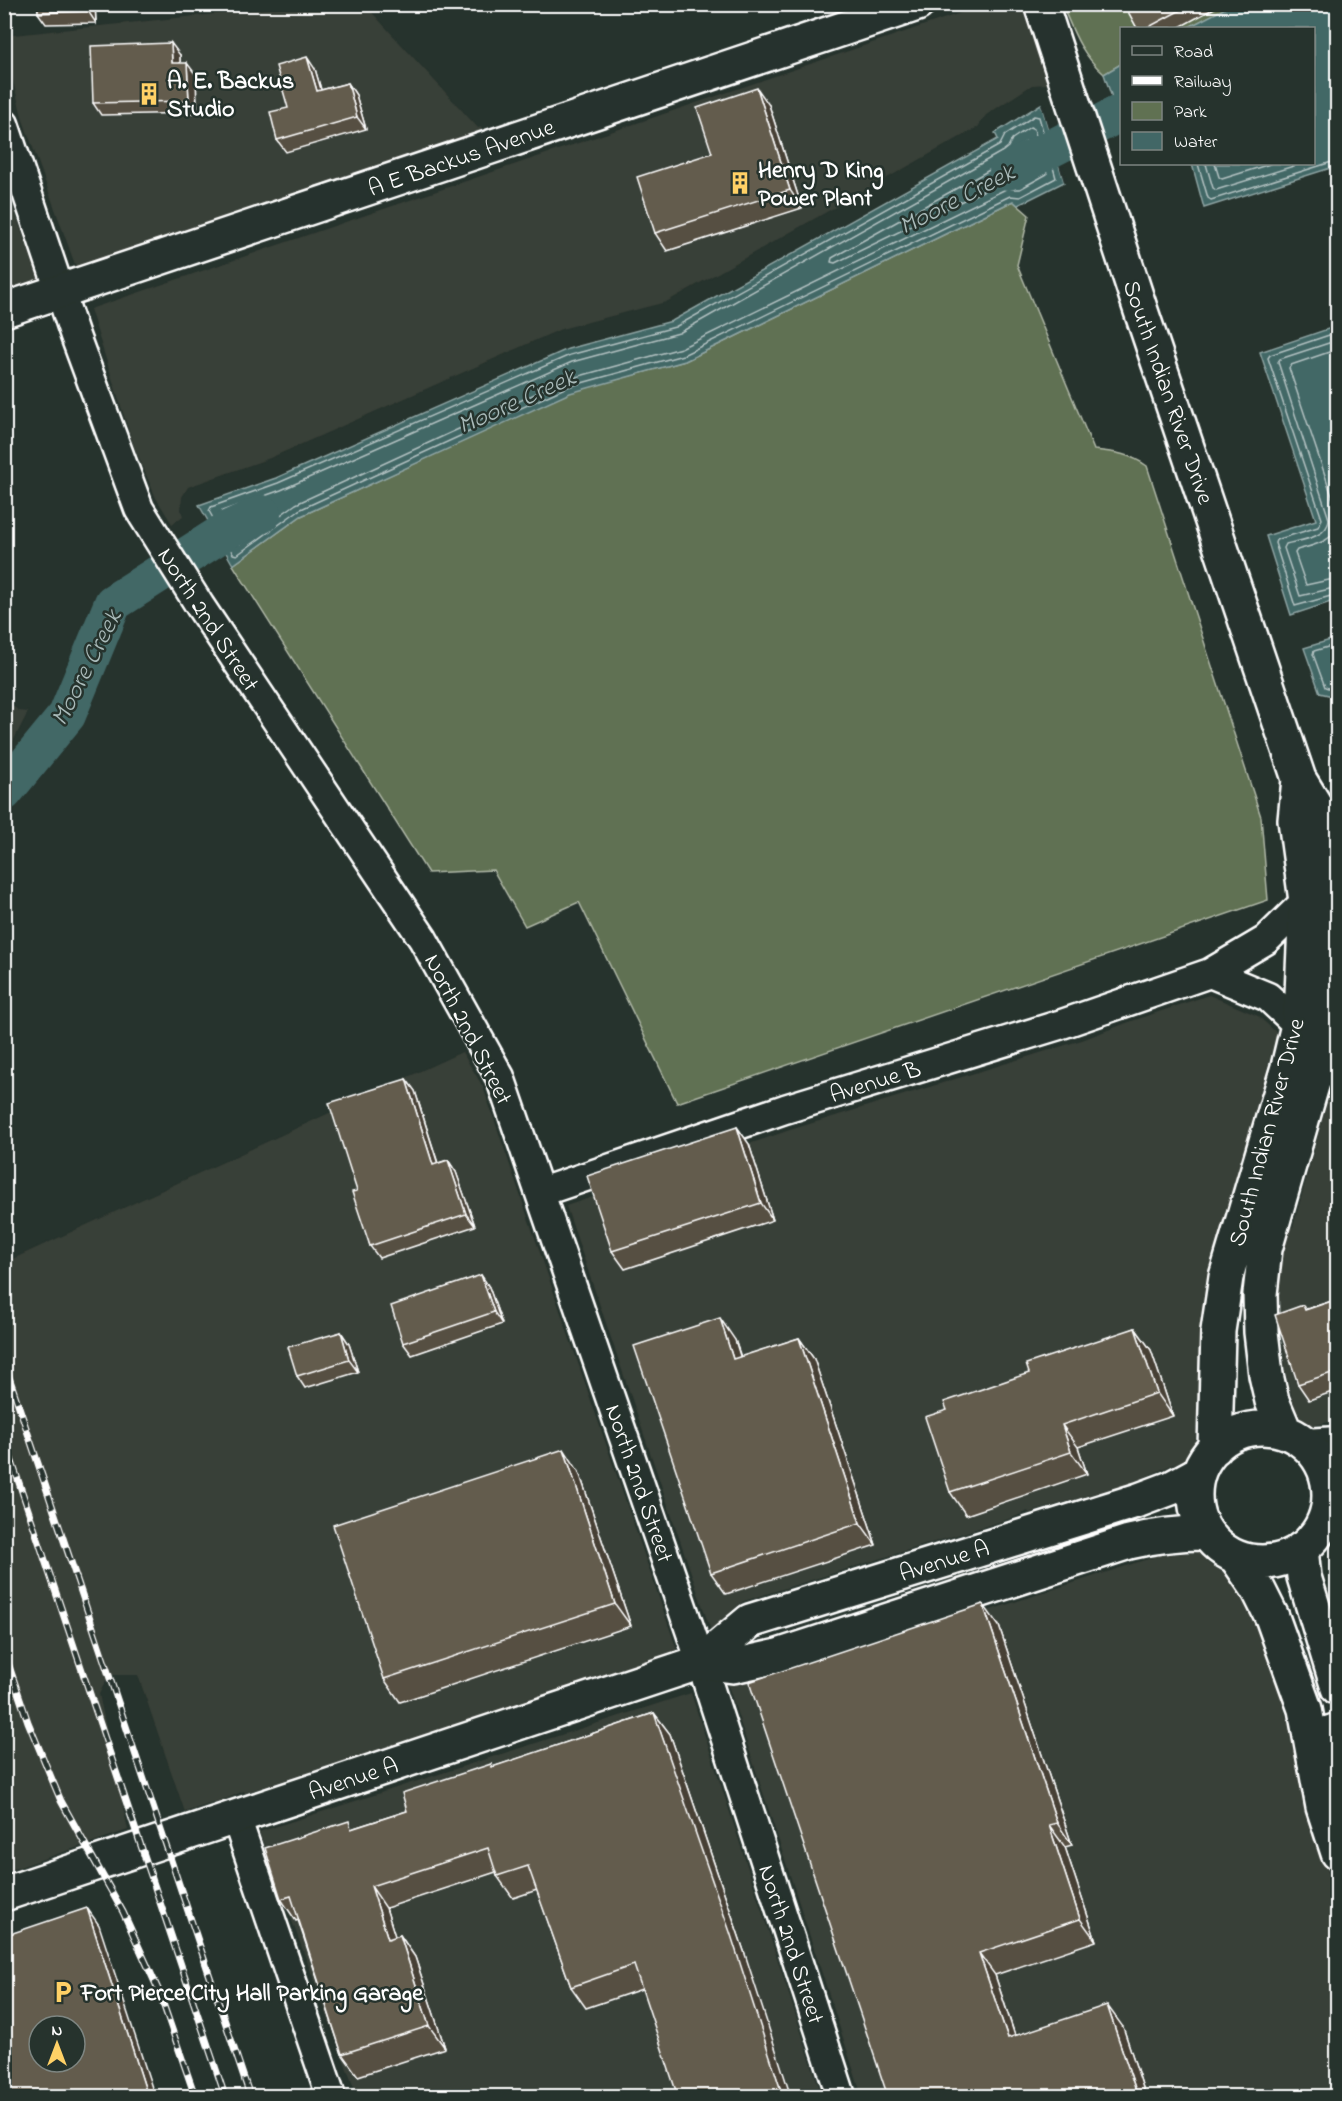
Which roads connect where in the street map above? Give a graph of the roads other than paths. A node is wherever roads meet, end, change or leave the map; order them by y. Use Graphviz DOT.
graph roads {
  1 [pos="917,4"];
  2 [pos="1041,4"];
  3 [pos="4,124"];
  4 [pos="60,291"];
  5 [pos="4,310"];
  6 [pos="1299,779"];
  7 [pos="1306,901"];
  8 [pos="1210,973"];
  9 [pos="1298,1025"];
  10 [pos="541,1192"];
  11 [pos="1265,1199"];
  12 [pos="1295,1438"];
  13 [pos="1338,1441"];
  14 [pos="1206,1461"];
  15 [pos="1332,1508"];
  16 [pos="1204,1533"];
  17 [pos="1018,1538"];
  18 [pos="1301,1549"];
  19 [pos="1238,1560"];
  20 [pos="1031,1574"];
  21 [pos="701,1662"];
  22 [pos="1338,1688"];
  23 [pos="1324,1735"];
  24 [pos="236,1817"];
  25 [pos="1338,1853"];
  26 [pos="4,1894"];
  27 [pos="331,2097"];
  28 [pos="841,2097"];
  1 -- 4 [label="street, A E Backus Avenue"];
  2 -- 6 [label="street, South Indian River Drive"];
  3 -- 4 [label="street, North 2nd Street"];
  4 -- 5 [label="street, A E Backus Avenue"];
  4 -- 10 [label="street, North 2nd Street"];
  6 -- 7 [label="street, South Indian River Drive"];
  6 -- 11 [label="street, South Indian River Drive"];
  7 -- 8 [label="street, Avenue B"];
  7 -- 9 [label="street, South Indian River Drive"];
  8 -- 9 [label="street"];
  8 -- 10 [label="street, Avenue B"];
  9 -- 11 [label="street, South Indian River Drive"];
  10 -- 21 [label="street, North 2nd Street"];
  11 -- 12 [label="street, South Indian River Drive"];
  11 -- 14 [label="street, South Indian River Drive"];
  12 -- 13 [label="street"];
  12 -- 14 [label="street"];
  12 -- 15 [label="street"];
  14 -- 16 [label="street"];
  14 -- 17 [label="street, Avenue A"];
  15 -- 18 [label="street"];
  16 -- 19 [label="street"];
  16 -- 20 [label="street, Avenue A"];
  17 -- 20 [label="street"];
  17 -- 21 [label="street, Avenue A"];
  18 -- 19 [label="street"];
  18 -- 22 [label="street"];
  19 -- 23 [label="street"];
  20 -- 21 [label="street, Avenue A"];
  21 -- 24 [label="street, Avenue A"];
  21 -- 28 [label="street, North 2nd Street"];
  23 -- 25 [label="street"];
  24 -- 26 [label="street, Avenue A"];
  24 -- 27 [label="street"];
}
